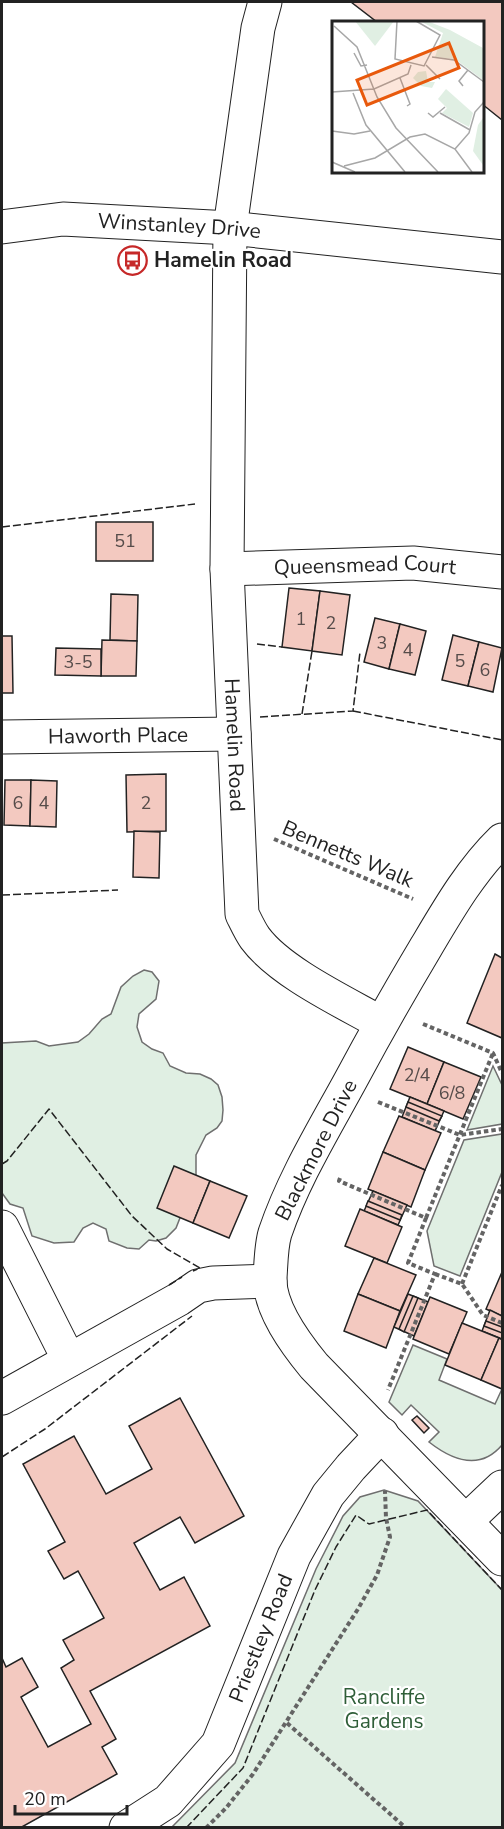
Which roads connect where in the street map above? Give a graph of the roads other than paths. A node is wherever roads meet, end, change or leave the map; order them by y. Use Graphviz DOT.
graph roads {
  1 [pos="265,2"];
  2 [pos="2,227"];
  3 [pos="230,228"];
  4 [pos="502,257"];
  5 [pos="227,569"];
  6 [pos="502,572"];
  7 [pos="234,734"];
  8 [pos="2,737"];
  9 [pos="502,840"];
  10 [pos="385,1017"];
  11 [pos="2,1227"];
  12 [pos="270,1281"];
  13 [pos="69,1360"];
  14 [pos="2,1398"];
  15 [pos="373,1425"];
  16 [pos="502,1487"];
  17 [pos="466,1521"];
  18 [pos="502,1559"];
  19 [pos="126,1827"];
  1 -- 3 [label="street, Hamelin Road"];
  2 -- 3 [label="street, Winstanley Drive"];
  3 -- 4 [label="street, Winstanley Drive"];
  3 -- 5 [label="street, Hamelin Road"];
  5 -- 6 [label="street, Queensmead Court"];
  5 -- 7 [label="street, Hamelin Road"];
  7 -- 8 [label="street, Haworth Place"];
  7 -- 10 [label="street, Hamelin Road"];
  9 -- 10 [label="street, Blackmore Drive"];
  10 -- 12 [label="street, Blackmore Drive"];
  11 -- 13 [label="street"];
  12 -- 13 [label="street"];
  12 -- 15 [label="street, Blackmore Drive"];
  13 -- 14 [label="street"];
  15 -- 17 [label="street, Blackmore Drive"];
  15 -- 19 [label="street, Priestley Road"];
  16 -- 17 [label="street"];
  17 -- 18 [label="street, Blackmore Drive"];
}
